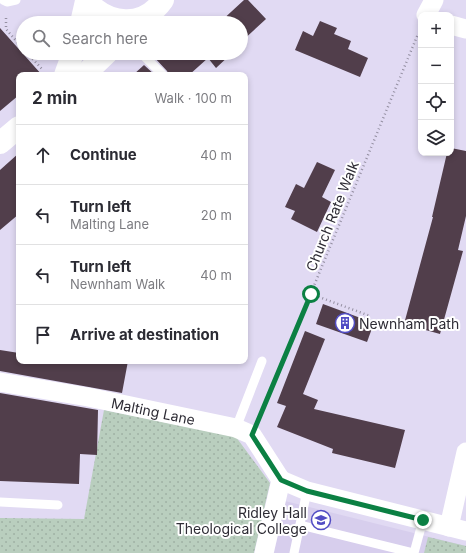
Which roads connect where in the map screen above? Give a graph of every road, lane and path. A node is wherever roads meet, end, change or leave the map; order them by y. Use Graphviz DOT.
graph roads {
  1 [pos="86,0"];
  2 [pos="163,0"];
  3 [pos="434,0"];
  4 [pos="8,1"];
  5 [pos="428,12"];
  6 [pos="83,16"];
  7 [pos="107,16"];
  8 [pos="147,16"];
  9 [pos="454,25"];
  10 [pos="466,29"];
  11 [pos="418,34"];
  12 [pos="16,41"];
  13 [pos="37,60"];
  14 [pos="67,60"];
  15 [pos="100,60"];
  16 [pos="148,60"];
  17 [pos="54,72"];
  18 [pos="56,72"];
  19 [pos="87,72"];
  20 [pos="160,72"];
  21 [pos="16,129"];
  22 [pos="0,142"];
  23 [pos="311,294"];
  24 [pos="370,316"];
  25 [pos="262,361"];
  26 [pos="0,382"];
  27 [pos="244,432"];
  28 [pos="466,452"];
  29 [pos="281,480"];
  30 [pos="307,491"];
  31 [pos="0,502"];
  32 [pos="58,505"];
  33 [pos="423,520"];
  34 [pos="300,525"];
  35 [pos="458,529"];
  36 [pos="264,553"];
  37 [pos="294,553"];
  1 -- 6 [label="main road"];
  1 -- 7 [label="main road"];
  2 -- 8 [label="main road"];
  3 -- 5 [label="street"];
  4 -- 12 [label="path"];
  9 -- 10 [label="street"];
  11 -- 23 [label="path, Church Rate Walk"];
  13 -- 17 [label="path"];
  14 -- 18 [label="main road"];
  15 -- 19 [label="main road"];
  16 -- 20 [label="lane"];
  21 -- 22 [label="main road"];
  23 -- 24 [label="path"];
  23 -- 27 [label="path, Church Rate Walk"];
  25 -- 27 [label="lane"];
  26 -- 27 [label="street, Malting Lane"];
  27 -- 29 [label="street"];
  28 -- 35 [label="street"];
  29 -- 30 [label="street"];
  29 -- 36 [label="street"];
  30 -- 33 [label="street"];
  30 -- 34 [label="lane"];
  31 -- 32 [label="lane"];
  33 -- 34 [label="lane"];
  33 -- 35 [label="street"];
  34 -- 37 [label="lane"];
}
